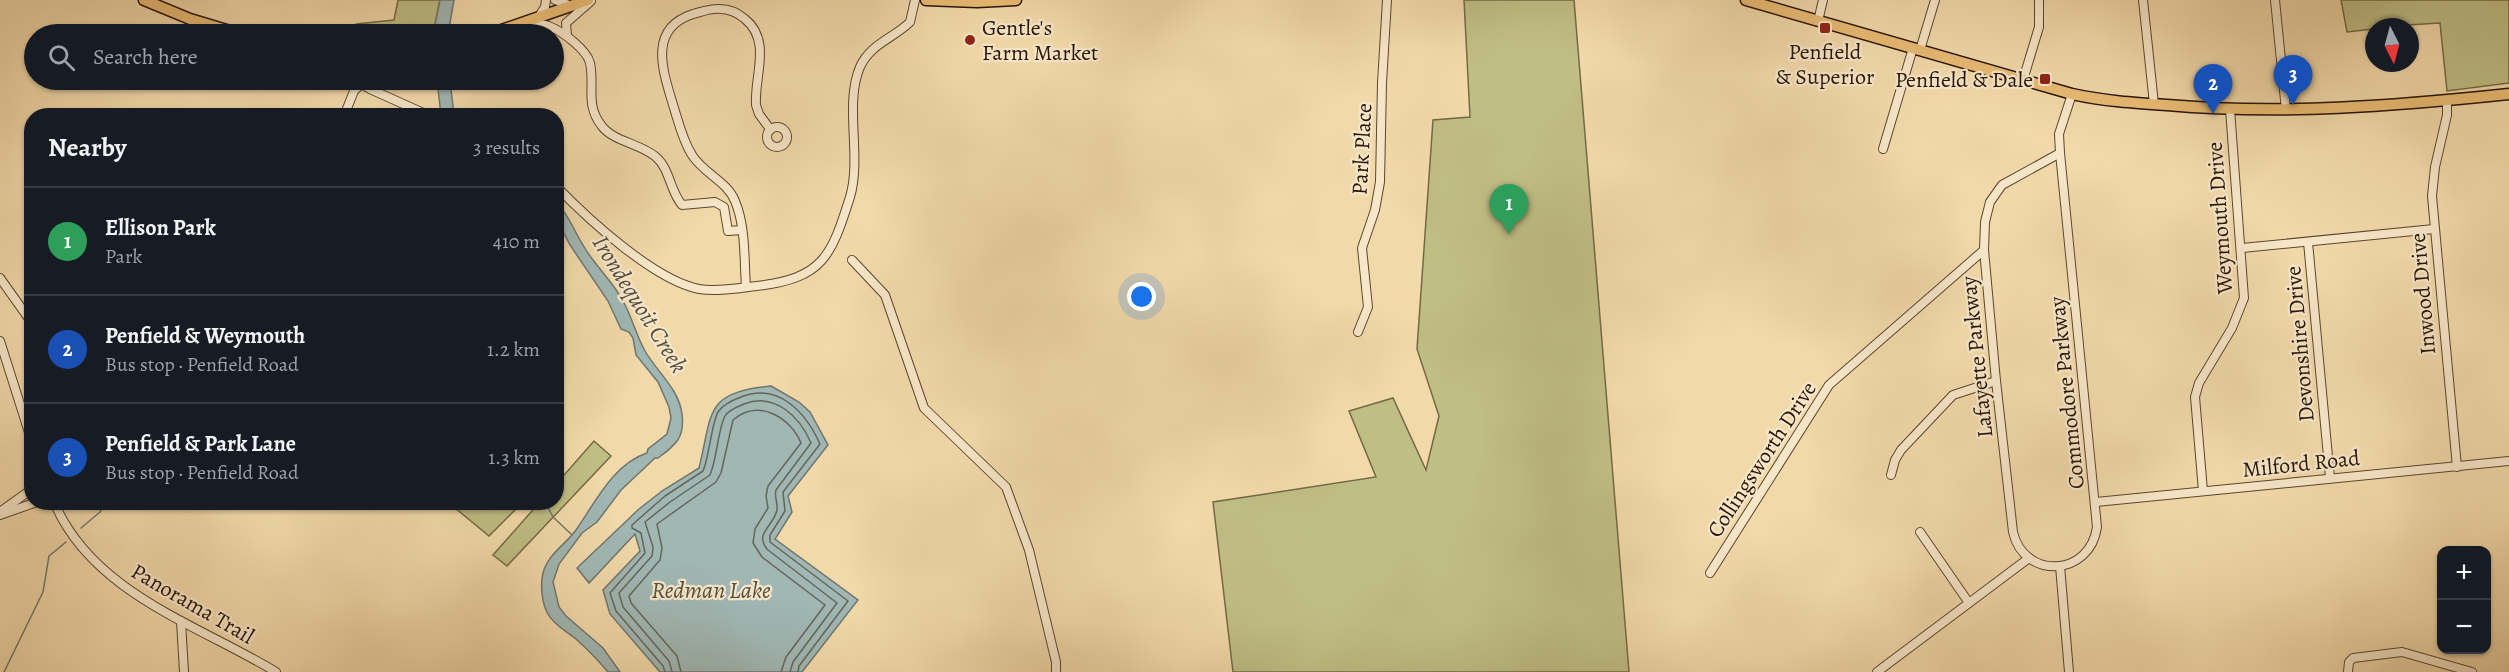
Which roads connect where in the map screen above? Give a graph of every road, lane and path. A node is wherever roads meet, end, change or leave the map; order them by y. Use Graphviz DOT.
graph roads {
  1 [pos="144,0"];
  2 [pos="546,0"];
  3 [pos="555,0"];
  4 [pos="590,0"];
  5 [pos="915,0"];
  6 [pos="926,0"];
  7 [pos="1016,0"];
  8 [pos="1387,0"];
  9 [pos="1746,0"];
  10 [pos="1823,0"];
  11 [pos="1935,0"];
  12 [pos="2039,0"];
  13 [pos="2143,0"];
  14 [pos="2275,0"];
  15 [pos="572,6"];
  16 [pos="537,19"];
  17 [pos="1818,21"];
  18 [pos="524,23"];
  19 [pos="208,24"];
  20 [pos="521,24"];
  21 [pos="531,24"];
  22 [pos="564,34"];
  23 [pos="567,36"];
  24 [pos="1916,49"];
  25 [pos="2023,80"];
  26 [pos="355,90"];
  27 [pos="375,90"];
  28 [pos="2072,94"];
  29 [pos="2509,94"];
  30 [pos="2443,100"];
  31 [pos="2154,104"];
  32 [pos="347,108"];
  33 [pos="409,108"];
  34 [pos="2230,109"];
  35 [pos="2286,110"];
  36 [pos="770,129"];
  37 [pos="1883,149"];
  38 [pos="2060,153"];
  39 [pos="564,194"];
  40 [pos="2434,229"];
  41 [pos="742,230"];
  42 [pos="2308,242"];
  43 [pos="2242,248"];
  44 [pos="1984,250"];
  45 [pos="852,260"];
  46 [pos="0,278"];
  47 [pos="746,287"];
  48 [pos="24,312"];
  49 [pos="1358,332"];
  50 [pos="0,341"];
  51 [pos="1996,381"];
  52 [pos="24,417"];
  53 [pos="2509,461"];
  54 [pos="2457,466"];
  55 [pos="1891,475"];
  56 [pos="2330,478"];
  57 [pos="2204,491"];
  58 [pos="24,495"];
  59 [pos="2096,502"];
  60 [pos="24,506"];
  61 [pos="59,510"];
  62 [pos="0,514"];
  63 [pos="1920,532"];
  64 [pos="2029,558"];
  65 [pos="2060,566"];
  66 [pos="1710,573"];
  67 [pos="1969,603"];
  68 [pos="182,621"];
  69 [pos="184,672"];
  70 [pos="276,672"];
  71 [pos="1056,672"];
  72 [pos="1877,672"];
  73 [pos="2069,672"];
  74 [pos="2348,672"];
  75 [pos="2472,672"];
  1 -- 19 [label="main road"];
  2 -- 16 [label="street"];
  3 -- 15 [label="street"];
  4 -- 15 [label="main road"];
  4 -- 23 [label="street"];
  5 -- 47 [label="street"];
  6 -- 7 [label="main road"];
  8 -- 49 [label="street, Park Place"];
  9 -- 17 [label="main road"];
  10 -- 17 [label="street"];
  11 -- 24 [label="street"];
  12 -- 25 [label="street"];
  13 -- 31 [label="street"];
  14 -- 35 [label="street"];
  15 -- 16 [label="main road"];
  16 -- 18 [label="main road"];
  17 -- 24 [label="main road"];
  18 -- 20 [label="main road"];
  18 -- 21 [label="street"];
  22 -- 23 [label="street"];
  23 -- 41 [label="street"];
  24 -- 25 [label="main road"];
  24 -- 37 [label="street"];
  25 -- 28 [label="main road"];
  26 -- 32 [label="street"];
  27 -- 33 [label="street"];
  28 -- 31 [label="main road"];
  28 -- 38 [label="street, Commodore Parkway"];
  29 -- 30 [label="main road"];
  30 -- 35 [label="main road"];
  30 -- 40 [label="street, Inwood Drive"];
  31 -- 34 [label="main road"];
  34 -- 35 [label="main road"];
  34 -- 43 [label="street, Weymouth Drive"];
  36 -- 41 [label="street"];
  38 -- 44 [label="street, Lafayette Parkway"];
  38 -- 59 [label="street, Commodore Parkway"];
  39 -- 47 [label="street"];
  40 -- 42 [label="street"];
  40 -- 54 [label="street, Inwood Drive"];
  41 -- 47 [label="street"];
  42 -- 43 [label="street"];
  42 -- 56 [label="street, Devonshire Drive"];
  43 -- 57 [label="street, Weymouth Drive"];
  44 -- 51 [label="street, Lafayette Parkway"];
  44 -- 66 [label="street, Collingsworth Drive"];
  45 -- 71 [label="street"];
  46 -- 48 [label="street"];
  50 -- 52 [label="street"];
  51 -- 55 [label="street"];
  51 -- 64 [label="street, Lafayette Parkway"];
  53 -- 54 [label="street, Milford Road"];
  54 -- 56 [label="street, Milford Road"];
  56 -- 57 [label="street, Milford Road"];
  57 -- 59 [label="street, Milford Road"];
  58 -- 62 [label="street"];
  59 -- 65 [label="street, Commodore Parkway"];
  60 -- 62 [label="street"];
  61 -- 68 [label="street, Panorama Trail"];
  63 -- 67 [label="street"];
  64 -- 65 [label="street"];
  64 -- 67 [label="street"];
  65 -- 73 [label="street"];
  67 -- 72 [label="street"];
  68 -- 69 [label="street"];
  68 -- 70 [label="street, Panorama Trail"];
  74 -- 75 [label="street"];
}
